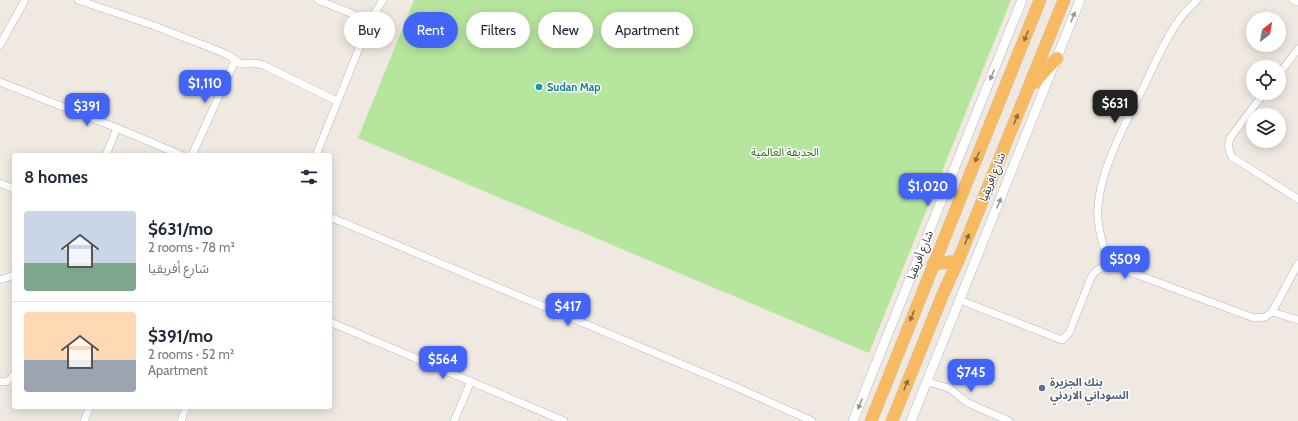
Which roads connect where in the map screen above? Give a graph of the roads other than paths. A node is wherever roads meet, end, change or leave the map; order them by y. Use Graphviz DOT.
graph roads {
  1 [pos="25,0"];
  2 [pos="78,0"];
  3 [pos="318,0"];
  4 [pos="383,0"];
  5 [pos="1022,0"];
  6 [pos="1040,0"];
  7 [pos="1064,0"];
  8 [pos="1080,0"];
  9 [pos="1197,0"];
  10 [pos="1293,0"];
  11 [pos="1298,2"];
  12 [pos="348,12"];
  13 [pos="376,12"];
  14 [pos="0,45"];
  15 [pos="359,48"];
  16 [pos="1298,49"];
  17 [pos="1057,58"];
  18 [pos="235,61"];
  19 [pos="1286,65"];
  20 [pos="0,82"];
  21 [pos="1028,90"];
  22 [pos="1259,100"];
  23 [pos="337,101"];
  24 [pos="117,128"];
  25 [pos="107,153"];
  26 [pos="176,153"];
  27 [pos="193,153"];
  28 [pos="317,153"];
  29 [pos="0,183"];
  30 [pos="12,187"];
  31 [pos="1298,199"];
  32 [pos="332,218"];
  33 [pos="958,261"];
  34 [pos="933,264"];
  35 [pos="1298,264"];
  36 [pos="1109,266"];
  37 [pos="12,276"];
  38 [pos="0,280"];
  39 [pos="923,289"];
  40 [pos="943,294"];
  41 [pos="960,300"];
  42 [pos="1272,312"];
  43 [pos="1298,320"];
  44 [pos="332,323"];
  45 [pos="12,377"];
  46 [pos="0,381"];
  47 [pos="471,381"];
  48 [pos="928,382"];
  49 [pos="89,409"];
  50 [pos="185,409"];
  51 [pos="84,421"];
  52 [pos="181,421"];
  53 [pos="454,421"];
  54 [pos="564,421"];
  55 [pos="812,421"];
  56 [pos="853,421"];
  57 [pos="871,421"];
  58 [pos="892,421"];
  59 [pos="911,421"];
  60 [pos="1009,421"];
  1 -- 14 [label="street"];
  2 -- 18 [label="street"];
  3 -- 12 [label="street"];
  4 -- 13 [label="street"];
  5 -- 56 [label="street, شارع أفريقيا, one-way"];
  6 -- 34 [label="highway, شارع افريقيا, one-way"];
  7 -- 21 [label="highway, شارع افريقيا"];
  17 -- 8 [label="street, one-way"];
  9 -- 36 [label="street"];
  10 -- 11 [label="street"];
  15 -- 23 [label="street"];
  16 -- 19 [label="street"];
  17 -- 21 [label="highway"];
  41 -- 17 [label="street, one-way"];
  18 -- 23 [label="street"];
  18 -- 27 [label="street"];
  20 -- 24 [label="street"];
  33 -- 21 [label="highway, شارع افريقيا, one-way"];
  22 -- 31 [label="street"];
  23 -- 28 [label="street"];
  24 -- 25 [label="street"];
  24 -- 26 [label="street"];
  29 -- 30 [label="street"];
  32 -- 55 [label="street"];
  33 -- 34 [label="highway"];
  33 -- 40 [label="highway, شارع افريقيا"];
  34 -- 39 [label="highway, شارع افريقيا"];
  35 -- 42 [label="street"];
  36 -- 41 [label="street"];
  36 -- 42 [label="street"];
  37 -- 38 [label="street"];
  39 -- 40 [label="highway"];
  39 -- 57 [label="highway, شارع افريقيا, one-way"];
  58 -- 40 [label="highway, شارع افريقيا, one-way"];
  41 -- 48 [label="street"];
  42 -- 43 [label="street"];
  44 -- 47 [label="street"];
  45 -- 46 [label="street"];
  47 -- 53 [label="street"];
  47 -- 54 [label="street"];
  48 -- 59 [label="street"];
  48 -- 60 [label="street"];
  49 -- 51 [label="street"];
  50 -- 52 [label="street"];
}
